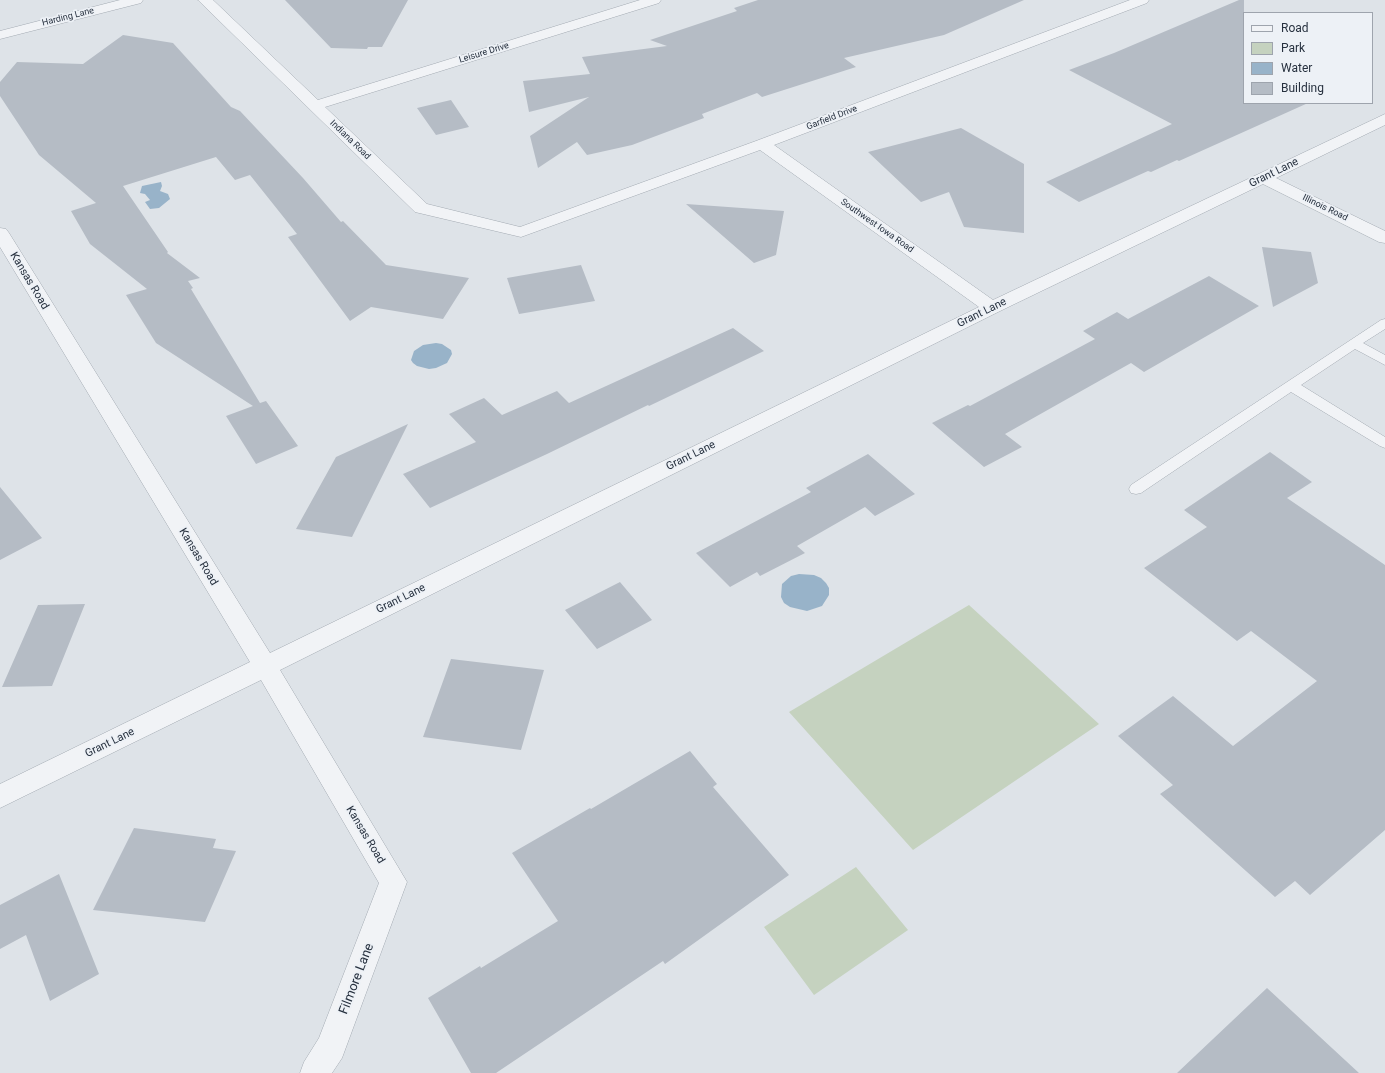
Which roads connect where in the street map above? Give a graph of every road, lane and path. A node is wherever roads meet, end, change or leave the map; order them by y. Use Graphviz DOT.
graph roads {
  1 [pos="136,0"];
  2 [pos="205,0"];
  3 [pos="654,0"];
  4 [pos="1142,0"];
  5 [pos="0,35"];
  6 [pos="314,106"];
  7 [pos="1385,119"];
  8 [pos="762,144"];
  9 [pos="1264,178"];
  10 [pos="521,232"];
  11 [pos="0,233"];
  12 [pos="1385,238"];
  13 [pos="992,308"];
  14 [pos="1385,323"];
  15 [pos="1355,344"];
  16 [pos="1385,360"];
  17 [pos="1292,386"];
  18 [pos="1385,443"];
  19 [pos="1136,489"];
  20 [pos="265,666"];
  21 [pos="0,797"];
  22 [pos="393,882"];
  23 [pos="315,1073"];
  1 -- 5 [label="street, Harding Lane"];
  2 -- 6 [label="street, Indiana Road"];
  3 -- 6 [label="street, Leisure Drive"];
  4 -- 8 [label="street, Garfield Drive"];
  6 -- 10 [label="street, Indiana Road"];
  7 -- 9 [label="street, Grant Lane"];
  8 -- 10 [label="street, Garfield Drive"];
  8 -- 13 [label="street, Southwest Iowa Road"];
  9 -- 12 [label="street, Illinois Road"];
  9 -- 13 [label="street, Grant Lane"];
  11 -- 20 [label="street, Kansas Road"];
  13 -- 20 [label="street, Grant Lane"];
  14 -- 15 [label="lane"];
  15 -- 16 [label="lane"];
  15 -- 17 [label="lane"];
  17 -- 18 [label="lane"];
  17 -- 19 [label="lane"];
  20 -- 21 [label="street, Grant Lane"];
  20 -- 22 [label="street, Kansas Road"];
  22 -- 23 [label="street, Filmore Lane"];
}
